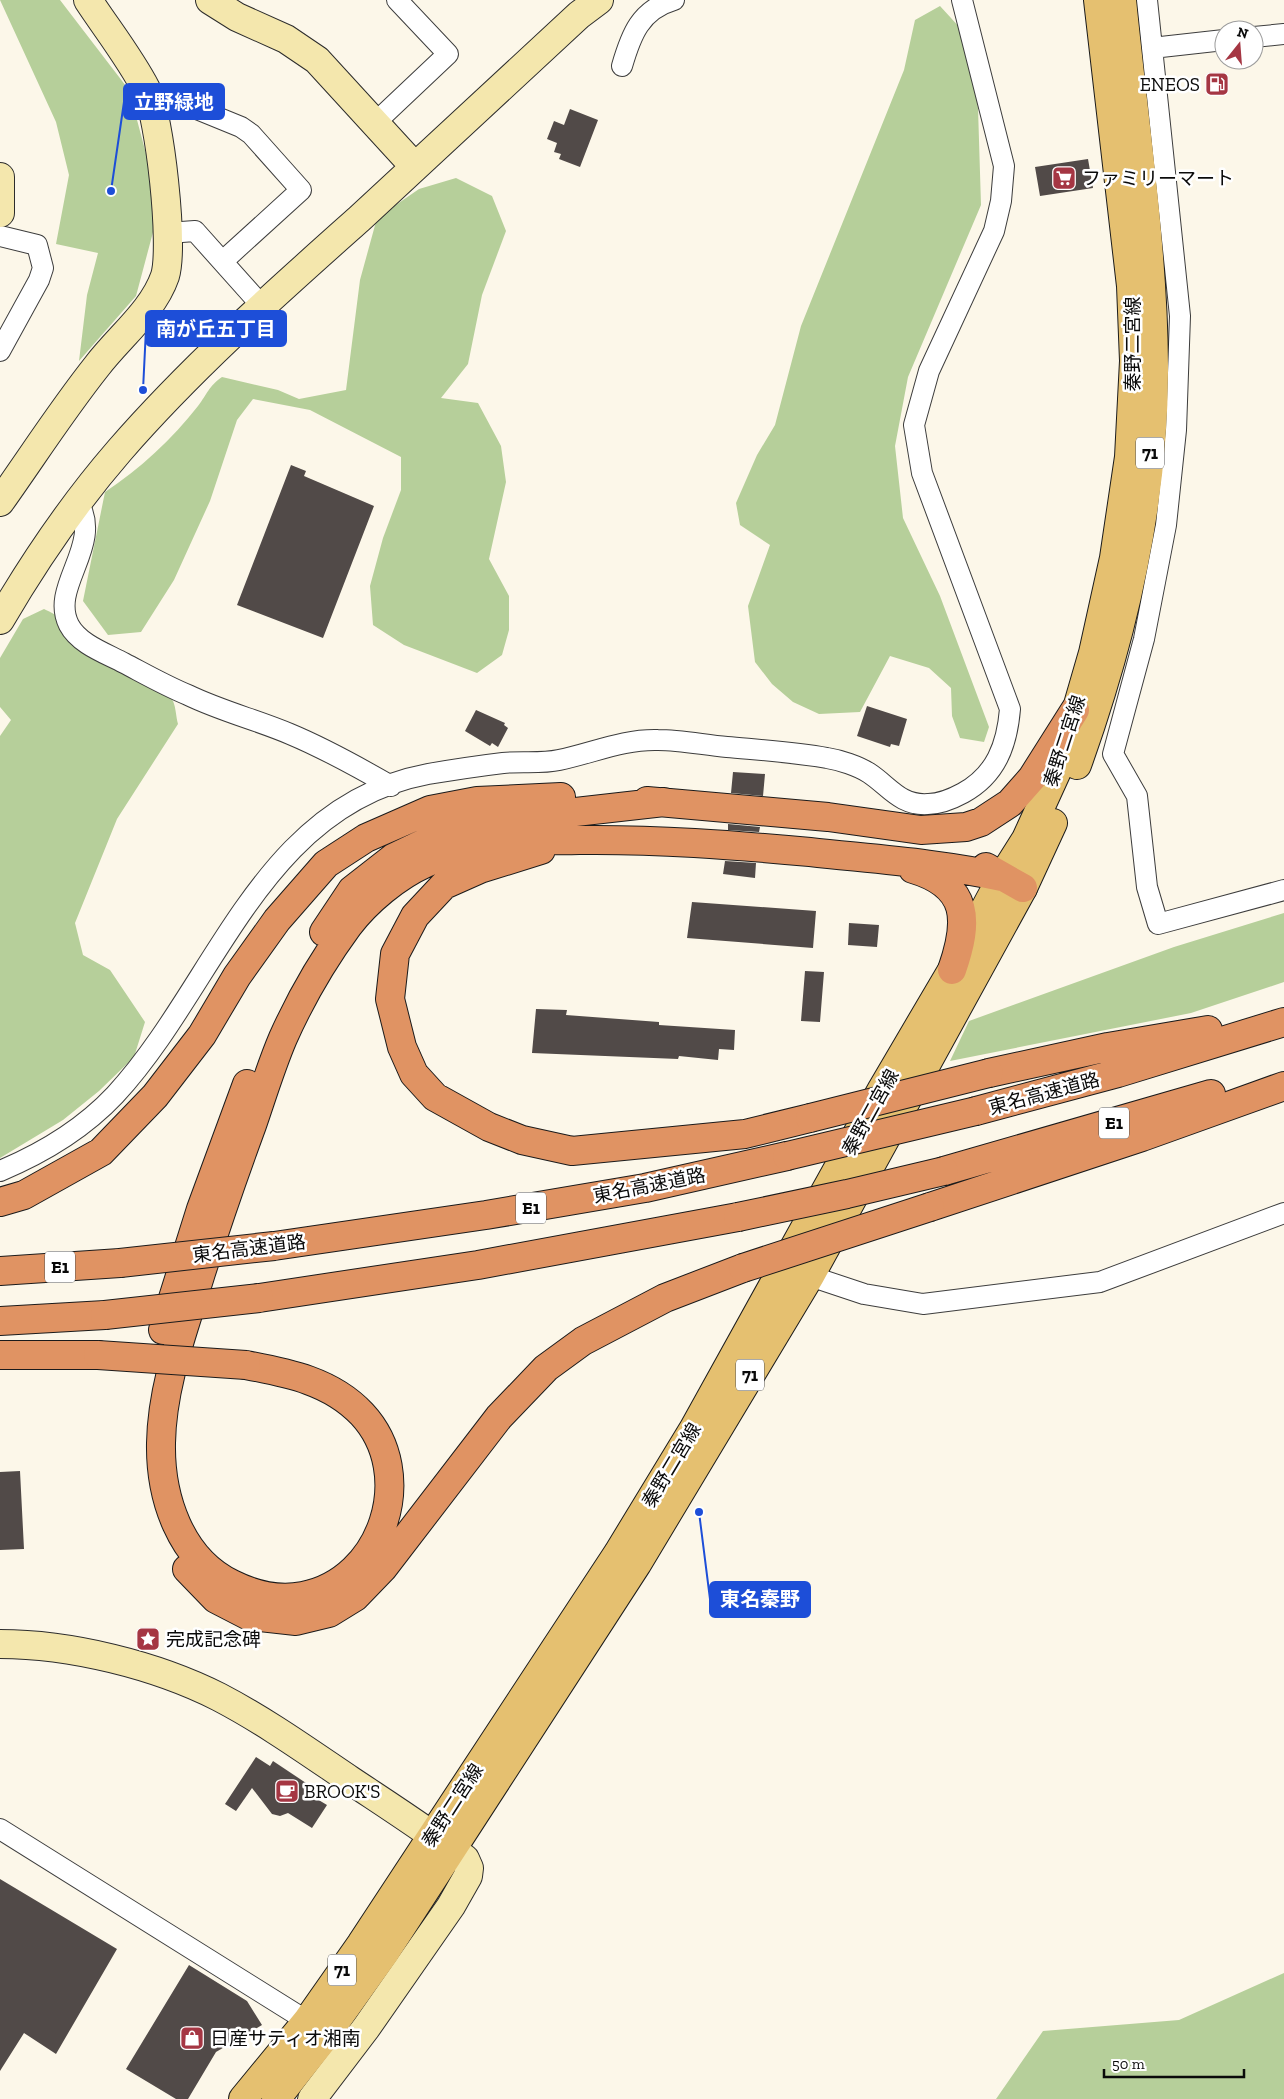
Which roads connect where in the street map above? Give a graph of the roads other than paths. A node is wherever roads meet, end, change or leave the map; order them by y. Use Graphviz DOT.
graph roads {
  1 [pos="88,0"];
  2 [pos="210,0"];
  3 [pos="397,0"];
  4 [pos="599,0"];
  5 [pos="674,0"];
  6 [pos="962,0"];
  7 [pos="1098,0"];
  8 [pos="1122,0"];
  9 [pos="1147,0"];
  10 [pos="1284,34"];
  11 [pos="1264,36"];
  12 [pos="1214,41"];
  13 [pos="1152,48"];
  14 [pos="622,66"];
  15 [pos="154,110"];
  16 [pos="376,122"];
  17 [pos="416,167"];
  18 [pos="0,177"];
  19 [pos="0,214"];
  20 [pos="168,232"];
  21 [pos="0,236"];
  22 [pos="222,262"];
  23 [pos="262,306"];
  24 [pos="0,351"];
  25 [pos="0,502"];
  26 [pos="78,502"];
  27 [pos="0,620"];
  28 [pos="1075,710"];
  29 [pos="392,786"];
  30 [pos="664,802"];
  31 [pos="828,817"];
  32 [pos="574,840"];
  33 [pos="878,859"];
  34 [pos="1012,882"];
  35 [pos="1284,890"];
  36 [pos="952,970"];
  37 [pos="1284,1018"];
  38 [pos="1284,1022"];
  39 [pos="1284,1073"];
  40 [pos="1284,1086"];
  41 [pos="0,1171"];
  42 [pos="0,1202"];
  43 [pos="1284,1213"];
  44 [pos="0,1271"];
  45 [pos="810,1276"];
  46 [pos="0,1321"];
  47 [pos="0,1355"];
  48 [pos="0,1644"];
  49 [pos="0,1829"];
  50 [pos="443,1842"];
  51 [pos="307,2021"];
  52 [pos="243,2099"];
  53 [pos="276,2099"];
  54 [pos="312,2099"];
  1 -- 15 [label="street"];
  2 -- 16 [label="street"];
  3 -- 16 [label="street"];
  4 -- 17 [label="street"];
  5 -- 14 [label="street"];
  6 -- 29 [label="street"];
  7 -- 28 [label="main road, 秦野二宮線 / 71"];
  8 -- 34 [label="main road, 秦野二宮線 / 71"];
  9 -- 13 [label="street"];
  10 -- 11 [label="street"];
  12 -- 13 [label="street"];
  13 -- 35 [label="street"];
  15 -- 20 [label="street"];
  15 -- 22 [label="street"];
  16 -- 17 [label="street"];
  17 -- 23 [label="street"];
  18 -- 19 [label="street"];
  20 -- 22 [label="street"];
  20 -- 25 [label="street"];
  21 -- 24 [label="street"];
  22 -- 23 [label="street"];
  23 -- 26 [label="street"];
  26 -- 27 [label="street"];
  26 -- 29 [label="street"];
  28 -- 31 [label="highway"];
  28 -- 34 [label="main road, 秦野二宮線 / 71"];
  29 -- 41 [label="street"];
  30 -- 31 [label="highway"];
  30 -- 40 [label="highway, bridge"];
  30 -- 42 [label="highway"];
  31 -- 34 [label="highway"];
  32 -- 33 [label="highway"];
  32 -- 37 [label="highway, bridge"];
  32 -- 47 [label="highway, bridge"];
  33 -- 34 [label="highway"];
  33 -- 36 [label="highway"];
  34 -- 36 [label="main road, 秦野二宮線 / 71"];
  34 -- 45 [label="main road, 秦野二宮線 / 71"];
  36 -- 50 [label="main road, 秦野二宮線 / 71"];
  38 -- 44 [label="highway, 東名高速道路 / E1, bridge"];
  39 -- 46 [label="highway, E1, bridge"];
  43 -- 45 [label="street"];
  45 -- 50 [label="main road, 秦野二宮線 / 71"];
  48 -- 50 [label="street"];
  49 -- 51 [label="street"];
  50 -- 51 [label="main road, 秦野二宮線 / 71"];
  50 -- 53 [label="main road, 秦野二宮線 / 71"];
  50 -- 54 [label="street"];
  51 -- 52 [label="main road, 秦野二宮線 / 71"];
}
